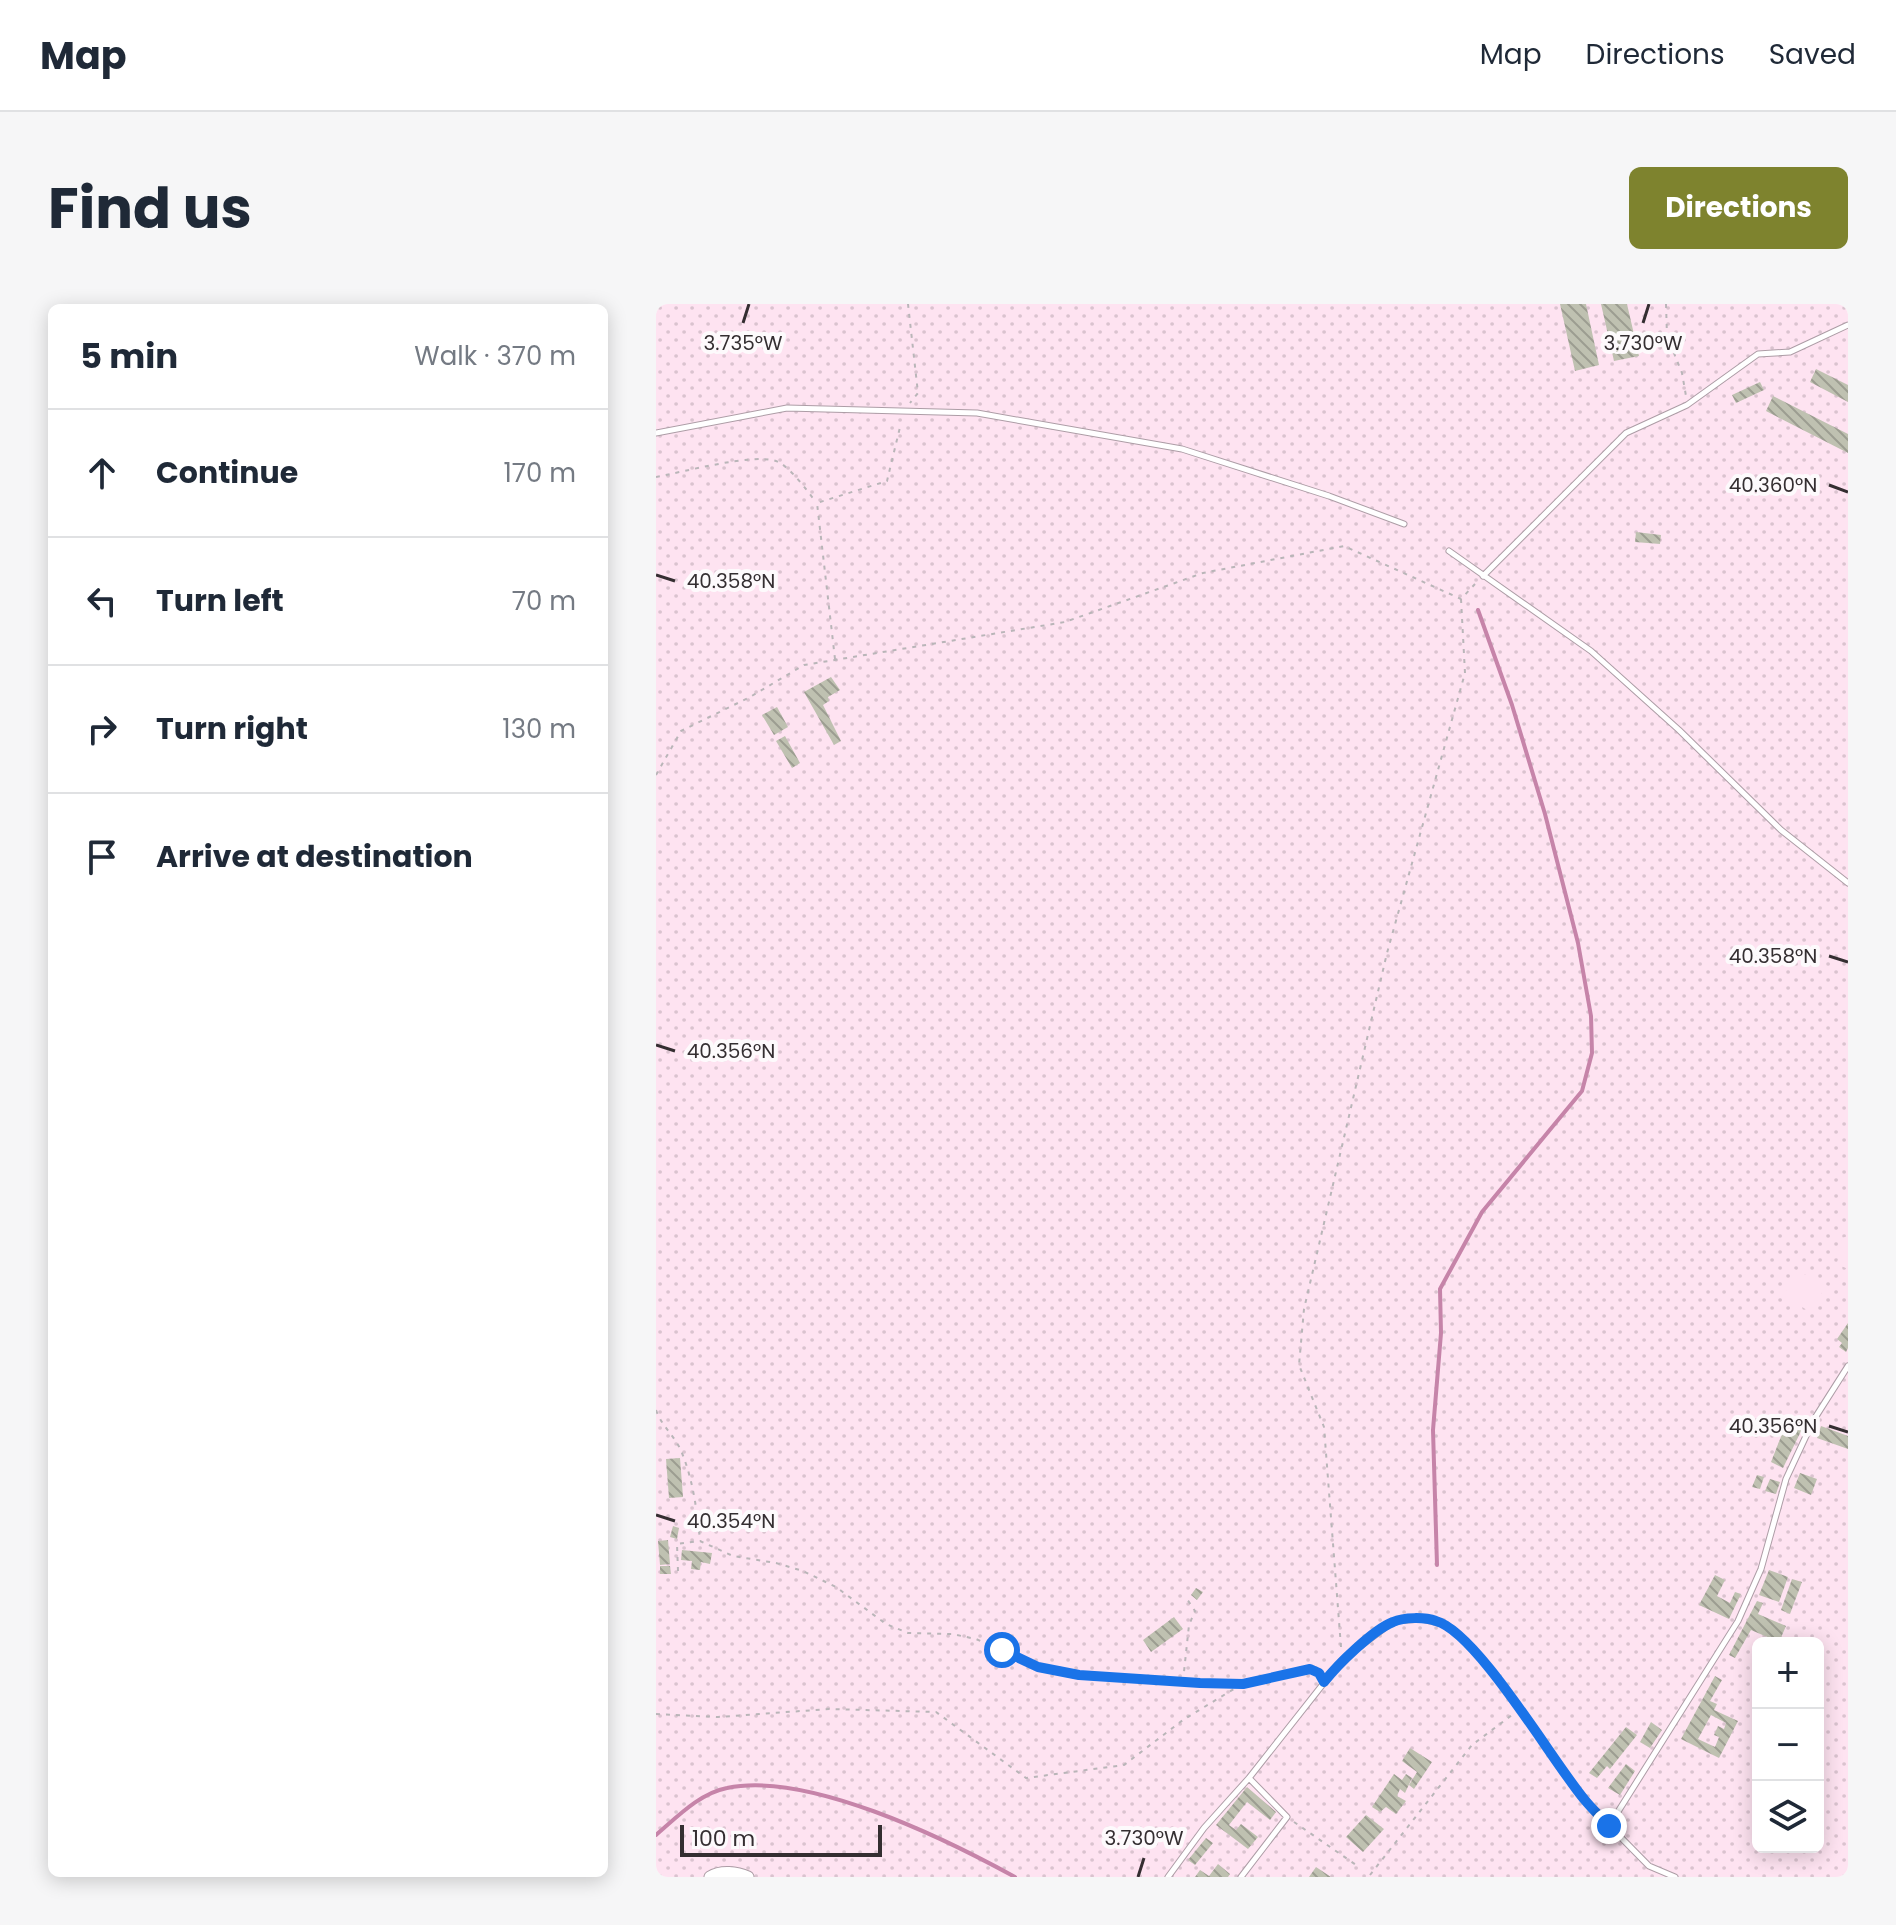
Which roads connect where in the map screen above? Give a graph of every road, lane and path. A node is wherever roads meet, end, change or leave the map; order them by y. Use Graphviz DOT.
graph roads {
  1 [pos="908,304"];
  2 [pos="1666,304"];
  3 [pos="1848,325"];
  4 [pos="1687,405"];
  5 [pos="903,411"];
  6 [pos="656,433"];
  7 [pos="656,477"];
  8 [pos="817,503"];
  9 [pos="1404,524"];
  10 [pos="1449,551"];
  11 [pos="1483,576"];
  12 [pos="1461,599"];
  13 [pos="835,660"];
  14 [pos="656,775"];
  15 [pos="1848,883"];
  16 [pos="1848,1366"];
  17 [pos="656,1410"];
  18 [pos="700,1541"];
  19 [pos="678,1571"];
  20 [pos="1185,1596"];
  21 [pos="1342,1660"];
  22 [pos="1183,1682"];
  23 [pos="1324,1682"];
  24 [pos="1243,1684"];
  25 [pos="1520,1710"];
  26 [pos="656,1714"];
  27 [pos="1249,1778"];
  28 [pos="1287,1817"];
  29 [pos="1609,1826"];
  30 [pos="1359,1867"];
  31 [pos="1370,1875"];
  32 [pos="710,1877"];
  33 [pos="748,1877"];
  34 [pos="1168,1877"];
  35 [pos="1241,1877"];
  36 [pos="1675,1877"];
  1 -- 5 [label="path"];
  2 -- 4 [label="path"];
  3 -- 4 [label="lane"];
  4 -- 11 [label="lane"];
  5 -- 6 [label="lane"];
  5 -- 8 [label="path"];
  5 -- 9 [label="lane"];
  7 -- 8 [label="path"];
  8 -- 13 [label="path"];
  10 -- 11 [label="lane"];
  11 -- 12 [label="path"];
  11 -- 15 [label="lane"];
  12 -- 13 [label="path"];
  12 -- 21 [label="path"];
  13 -- 14 [label="path"];
  16 -- 29 [label="lane"];
  17 -- 18 [label="path"];
  18 -- 19 [label="path"];
  18 -- 22 [label="path"];
  20 -- 22 [label="path"];
  21 -- 23 [label="lane"];
  21 -- 25 [label="lane"];
  22 -- 24 [label="path"];
  23 -- 24 [label="path"];
  23 -- 27 [label="lane"];
  24 -- 26 [label="path"];
  25 -- 29 [label="lane"];
  25 -- 31 [label="path"];
  27 -- 28 [label="lane"];
  27 -- 34 [label="lane"];
  28 -- 30 [label="path"];
  28 -- 35 [label="lane"];
  29 -- 36 [label="lane"];
  32 -- 33 [label="street"];
}
